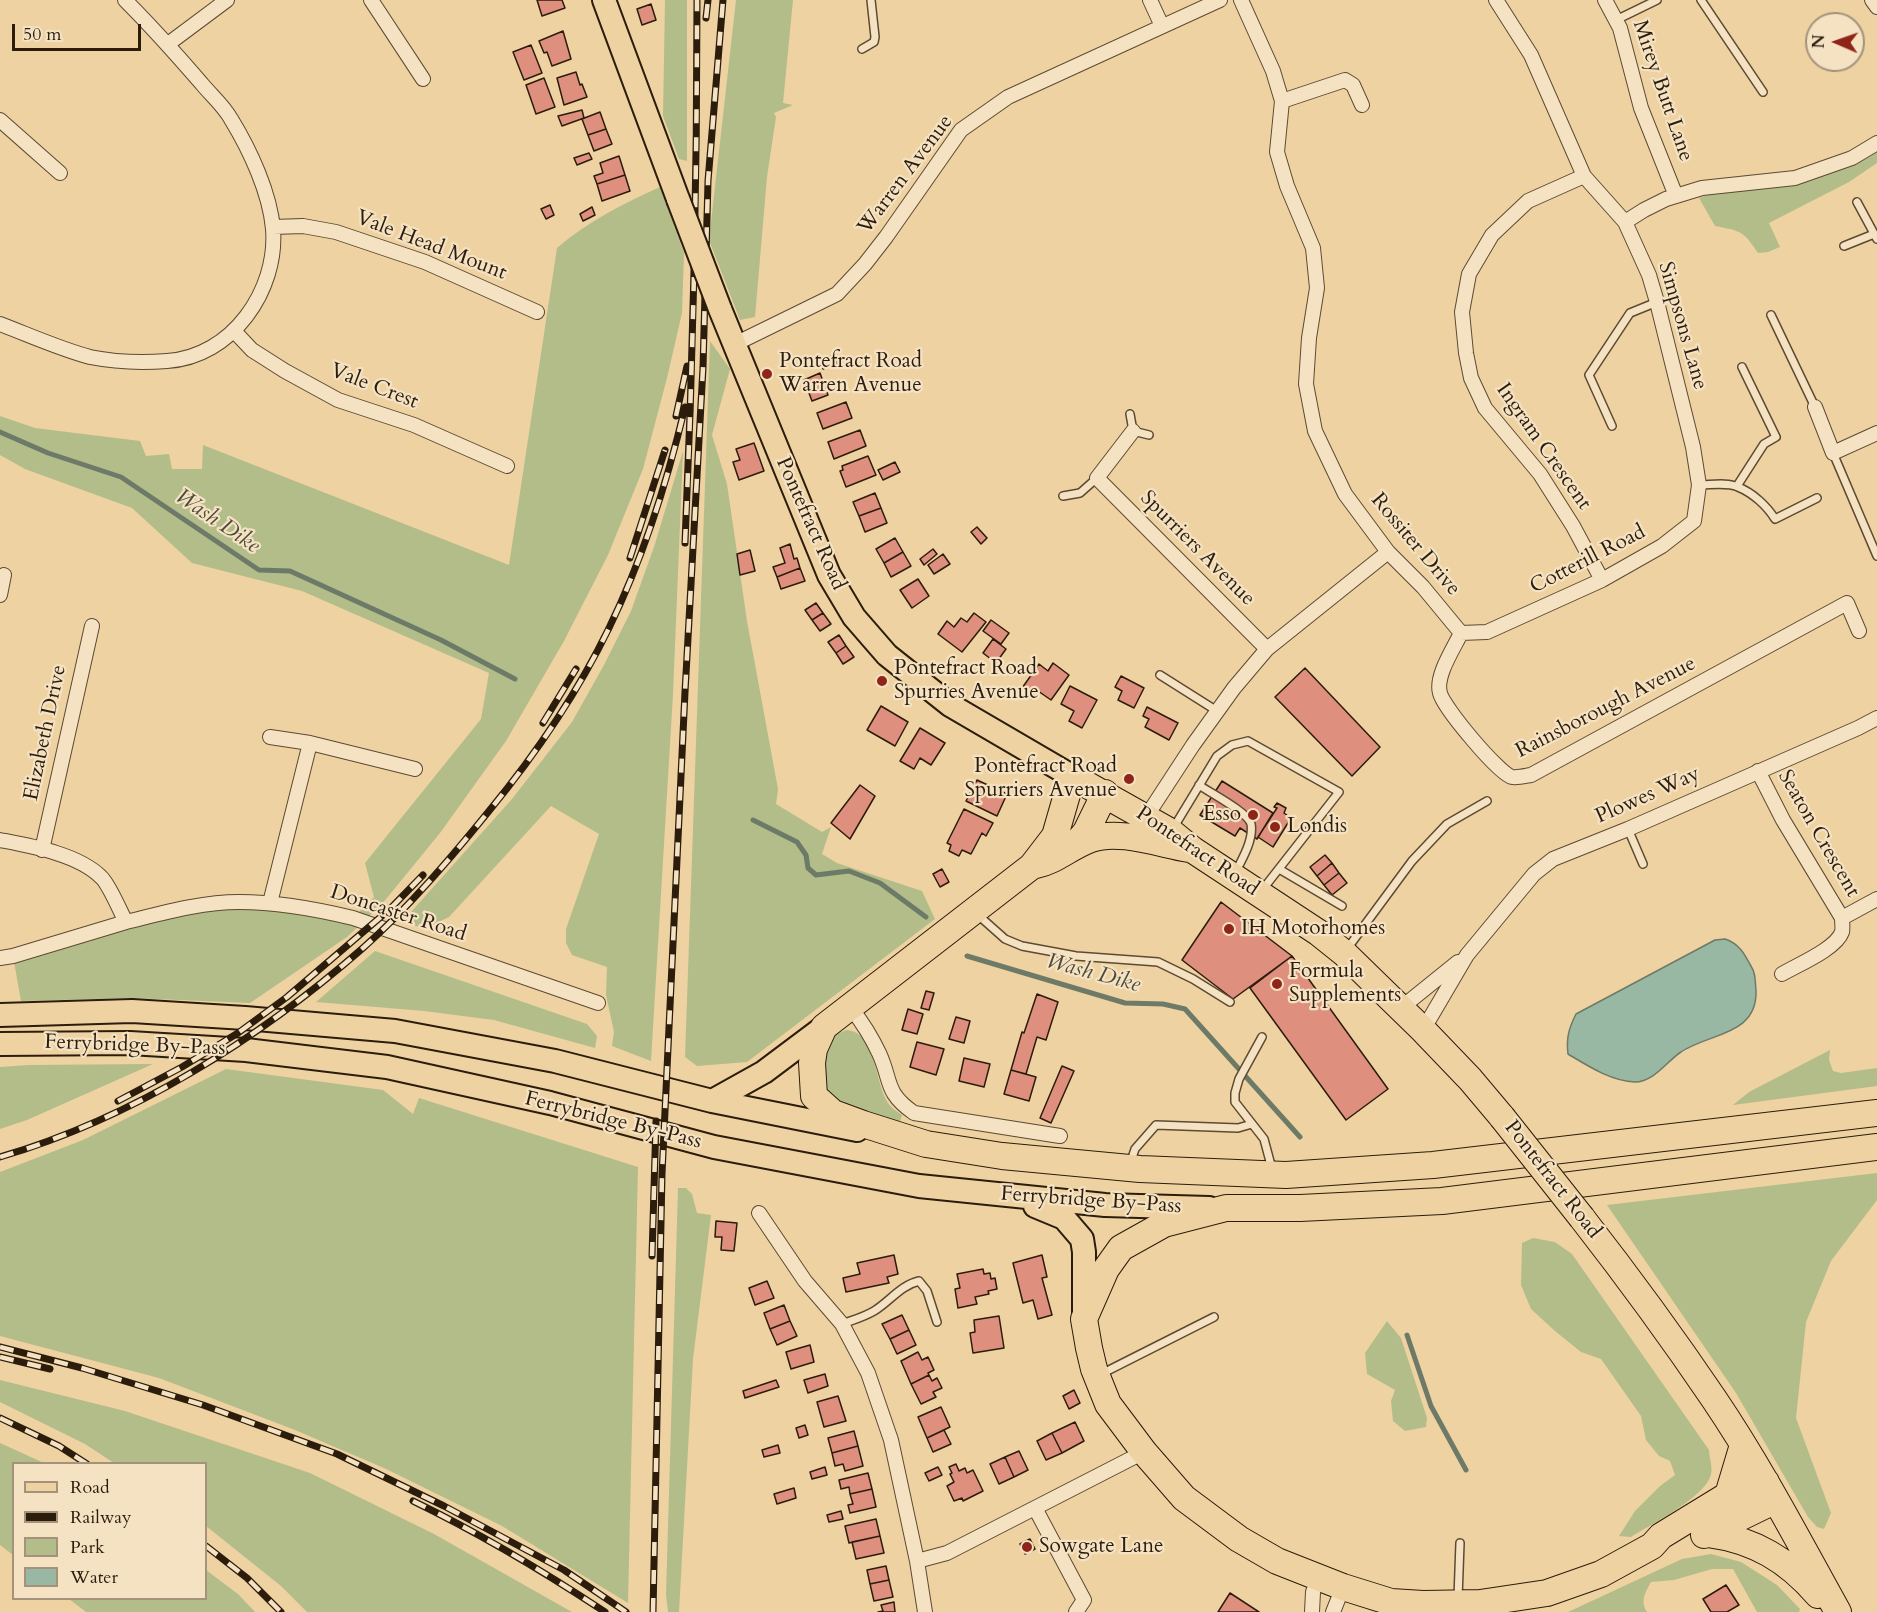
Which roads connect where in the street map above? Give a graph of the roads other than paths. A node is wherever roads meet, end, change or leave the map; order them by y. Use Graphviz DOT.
graph roads {
  1 [pos="125,0"];
  2 [pos="226,0"];
  3 [pos="370,0"];
  4 [pos="604,0"];
  5 [pos="871,0"];
  6 [pos="1150,0"];
  7 [pos="1220,0"];
  8 [pos="1241,0"];
  9 [pos="1496,0"];
  10 [pos="1605,0"];
  11 [pos="1657,0"];
  12 [pos="1701,0"];
  13 [pos="1872,0"];
  14 [pos="1877,7"];
  15 [pos="1616,20"];
  16 [pos="1162,26"];
  17 [pos="168,44"];
  18 [pos="862,49"];
  19 [pos="423,79"];
  20 [pos="1763,92"];
  21 [pos="1282,101"];
  22 [pos="1362,105"];
  23 [pos="0,120"];
  24 [pos="1877,143"];
  25 [pos="60,173"];
  26 [pos="1584,176"];
  27 [pos="1676,196"];
  28 [pos="1857,202"];
  29 [pos="1624,222"];
  30 [pos="273,227"];
  31 [pos="1876,237"];
  32 [pos="1844,246"];
  33 [pos="1657,302"];
  34 [pos="537,312"];
  35 [pos="1771,315"];
  36 [pos="0,324"];
  37 [pos="235,332"];
  38 [pos="735,344"];
  39 [pos="1742,367"];
  40 [pos="1815,407"];
  41 [pos="1130,414"];
  42 [pos="1612,426"];
  43 [pos="1133,431"];
  44 [pos="1877,433"];
  45 [pos="1149,435"];
  46 [pos="1833,453"];
  47 [pos="507,466"];
  48 [pos="1097,478"];
  49 [pos="1699,485"];
  50 [pos="1737,486"];
  51 [pos="1063,496"];
  52 [pos="1817,498"];
  53 [pos="1388,552"];
  54 [pos="1877,556"];
  55 [pos="4,575"];
  56 [pos="1602,580"];
  57 [pos="0,595"];
  58 [pos="92,626"];
  59 [pos="1859,632"];
  60 [pos="1461,633"];
  61 [pos="1267,649"];
  62 [pos="1160,675"];
  63 [pos="1217,711"];
  64 [pos="1877,718"];
  65 [pos="270,736"];
  66 [pos="310,743"];
  67 [pos="415,769"];
  68 [pos="1758,771"];
  69 [pos="1075,778"];
  70 [pos="1199,786"];
  71 [pos="1105,794"];
  72 [pos="1487,801"];
  73 [pos="1146,817"];
  74 [pos="1628,829"];
  75 [pos="1171,832"];
  76 [pos="0,840"];
  77 [pos="1074,846"];
  78 [pos="42,850"];
  79 [pos="1193,850"];
  80 [pos="1643,864"];
  81 [pos="1032,866"];
  82 [pos="1279,869"];
  83 [pos="1234,876"];
  84 [pos="1260,893"];
  85 [pos="1877,899"];
  86 [pos="270,903"];
  87 [pos="1342,906"];
  88 [pos="974,911"];
  89 [pos="1842,918"];
  90 [pos="126,922"];
  91 [pos="1344,953"];
  92 [pos="1467,955"];
  93 [pos="0,958"];
  94 [pos="1782,974"];
  95 [pos="1230,1002"];
  96 [pos="598,1003"];
  97 [pos="851,1008"];
  98 [pos="1401,1008"];
  99 [pos="0,1015"];
  100 [pos="824,1027"];
  101 [pos="1423,1030"];
  102 [pos="1262,1037"];
  103 [pos="0,1044"];
  104 [pos="712,1101"];
  105 [pos="1877,1113"];
  106 [pos="1252,1124"];
  107 [pos="1060,1136"];
  108 [pos="926,1144"];
  109 [pos="1877,1147"];
  110 [pos="1129,1168"];
  111 [pos="1273,1174"];
  112 [pos="1009,1196"];
  113 [pos="1226,1208"];
  114 [pos="759,1213"];
  115 [pos="1214,1317"];
  116 [pos="1084,1319"];
  117 [pos="937,1322"];
  118 [pos="842,1324"];
  119 [pos="1096,1376"];
  120 [pos="1743,1445"];
  121 [pos="1144,1452"];
  122 [pos="1771,1492"];
  123 [pos="1728,1495"];
  124 [pos="1035,1508"];
  125 [pos="1708,1534"];
  126 [pos="1460,1543"];
  127 [pos="1652,1546"];
  128 [pos="917,1561"];
  129 [pos="1318,1578"];
  130 [pos="1342,1587"];
  131 [pos="1458,1603"];
  132 [pos="925,1612"];
  133 [pos="1076,1612"];
  134 [pos="1312,1612"];
  135 [pos="1333,1612"];
  136 [pos="1832,1612"];
  137 [pos="1838,1612"];
  1 -- 17 [label="street"];
  2 -- 17 [label="street"];
  3 -- 19 [label="street"];
  4 -- 38 [label="main road, Pontefract Road, bridge"];
  5 -- 18 [label="lane"];
  6 -- 16 [label="street"];
  7 -- 16 [label="street, Warren Avenue"];
  8 -- 21 [label="street, Rossiter Drive"];
  9 -- 26 [label="street, Simpsons Lane"];
  10 -- 15 [label="street, Mirey Butt Lane"];
  11 -- 15 [label="lane"];
  12 -- 20 [label="lane"];
  13 -- 14 [label="street"];
  15 -- 27 [label="street, Mirey Butt Lane"];
  16 -- 38 [label="street, Warren Avenue"];
  17 -- 30 [label="street"];
  21 -- 22 [label="street"];
  21 -- 53 [label="street, Rossiter Drive"];
  23 -- 25 [label="street"];
  24 -- 27 [label="street"];
  26 -- 29 [label="street, Simpsons Lane"];
  26 -- 56 [label="street, Ingram Crescent"];
  27 -- 29 [label="street"];
  28 -- 31 [label="lane"];
  29 -- 33 [label="street, Simpsons Lane"];
  30 -- 34 [label="street, Vale Head Mount"];
  30 -- 37 [label="street"];
  31 -- 32 [label="lane"];
  33 -- 42 [label="lane"];
  33 -- 49 [label="street, Simpsons Lane"];
  35 -- 40 [label="lane"];
  36 -- 37 [label="street"];
  37 -- 47 [label="street, Vale Crest"];
  38 -- 69 [label="main road, Pontefract Road"];
  39 -- 50 [label="lane"];
  40 -- 46 [label="street"];
  41 -- 43 [label="lane"];
  43 -- 45 [label="lane"];
  43 -- 48 [label="street"];
  44 -- 46 [label="street"];
  46 -- 54 [label="lane"];
  48 -- 51 [label="lane"];
  48 -- 61 [label="street, Spurriers Avenue"];
  49 -- 50 [label="lane"];
  49 -- 56 [label="street, Cotterill Road"];
  50 -- 52 [label="lane"];
  53 -- 60 [label="street, Rossiter Drive"];
  53 -- 61 [label="street"];
  55 -- 57 [label="street"];
  56 -- 60 [label="street, Cotterill Road"];
  58 -- 78 [label="street, Elizabeth Drive"];
  59 -- 60 [label="street, Rainsborough Avenue"];
  61 -- 63 [label="street"];
  62 -- 63 [label="lane"];
  63 -- 73 [label="street"];
  64 -- 68 [label="street, Plowes Way"];
  65 -- 66 [label="street"];
  66 -- 67 [label="street"];
  66 -- 86 [label="street"];
  68 -- 74 [label="street, Plowes Way"];
  68 -- 89 [label="street, Seaton Crescent"];
  69 -- 71 [label="highway, Pontefract Road"];
  69 -- 81 [label="highway"];
  70 -- 75 [label="lane"];
  70 -- 82 [label="lane"];
  70 -- 83 [label="lane"];
  71 -- 73 [label="highway, Pontefract Road"];
  71 -- 77 [label="highway"];
  72 -- 91 [label="lane"];
  73 -- 75 [label="highway, Pontefract Road"];
  74 -- 80 [label="lane"];
  74 -- 92 [label="street, Plowes Way"];
  75 -- 79 [label="highway, Pontefract Road"];
  76 -- 78 [label="street"];
  77 -- 79 [label="highway"];
  77 -- 81 [label="highway"];
  78 -- 90 [label="street"];
  79 -- 83 [label="highway, Pontefract Road"];
  81 -- 88 [label="highway"];
  82 -- 84 [label="lane"];
  82 -- 87 [label="lane, Pontefract Road"];
  83 -- 84 [label="highway, Pontefract Road"];
  84 -- 91 [label="highway, Pontefract Road"];
  85 -- 89 [label="street, Seaton Crescent"];
  86 -- 90 [label="street, Doncaster Road"];
  86 -- 96 [label="street, Doncaster Road"];
  88 -- 95 [label="lane"];
  88 -- 97 [label="highway"];
  89 -- 94 [label="street, Seaton Crescent"];
  90 -- 93 [label="street, Doncaster Road"];
  91 -- 98 [label="highway, Pontefract Road"];
  92 -- 98 [label="street, Plowes Way"];
  92 -- 101 [label="street, Plowes Way"];
  97 -- 100 [label="highway"];
  97 -- 107 [label="street"];
  98 -- 101 [label="highway, Pontefract Road"];
  99 -- 104 [label="main road, Ferrybridge By-Pass"];
  100 -- 104 [label="main road"];
  100 -- 108 [label="highway"];
  101 -- 120 [label="highway, Pontefract Road, bridge"];
  102 -- 106 [label="lane"];
  103 -- 112 [label="main road, Ferrybridge By-Pass"];
  104 -- 108 [label="main road, Ferrybridge By-Pass"];
  105 -- 111 [label="highway"];
  106 -- 110 [label="lane"];
  106 -- 111 [label="lane"];
  108 -- 110 [label="highway"];
  109 -- 113 [label="highway"];
  110 -- 111 [label="highway"];
  112 -- 113 [label="main road, Ferrybridge By-Pass"];
  112 -- 116 [label="main road"];
  113 -- 116 [label="highway"];
  114 -- 118 [label="street"];
  115 -- 119 [label="lane"];
  116 -- 119 [label="highway"];
  117 -- 118 [label="lane"];
  118 -- 128 [label="street"];
  119 -- 121 [label="highway"];
  120 -- 122 [label="highway, Pontefract Road"];
  120 -- 123 [label="highway"];
  121 -- 124 [label="street"];
  121 -- 129 [label="highway"];
  122 -- 123 [label="highway"];
  122 -- 125 [label="highway"];
  122 -- 137 [label="highway, Pontefract Road"];
  123 -- 127 [label="highway"];
  124 -- 128 [label="street"];
  124 -- 133 [label="street"];
  125 -- 127 [label="highway"];
  125 -- 136 [label="highway"];
  126 -- 131 [label="lane"];
  127 -- 131 [label="highway"];
  128 -- 132 [label="street"];
  129 -- 130 [label="highway"];
  129 -- 134 [label="street"];
  130 -- 131 [label="highway"];
  130 -- 135 [label="street"];
}
